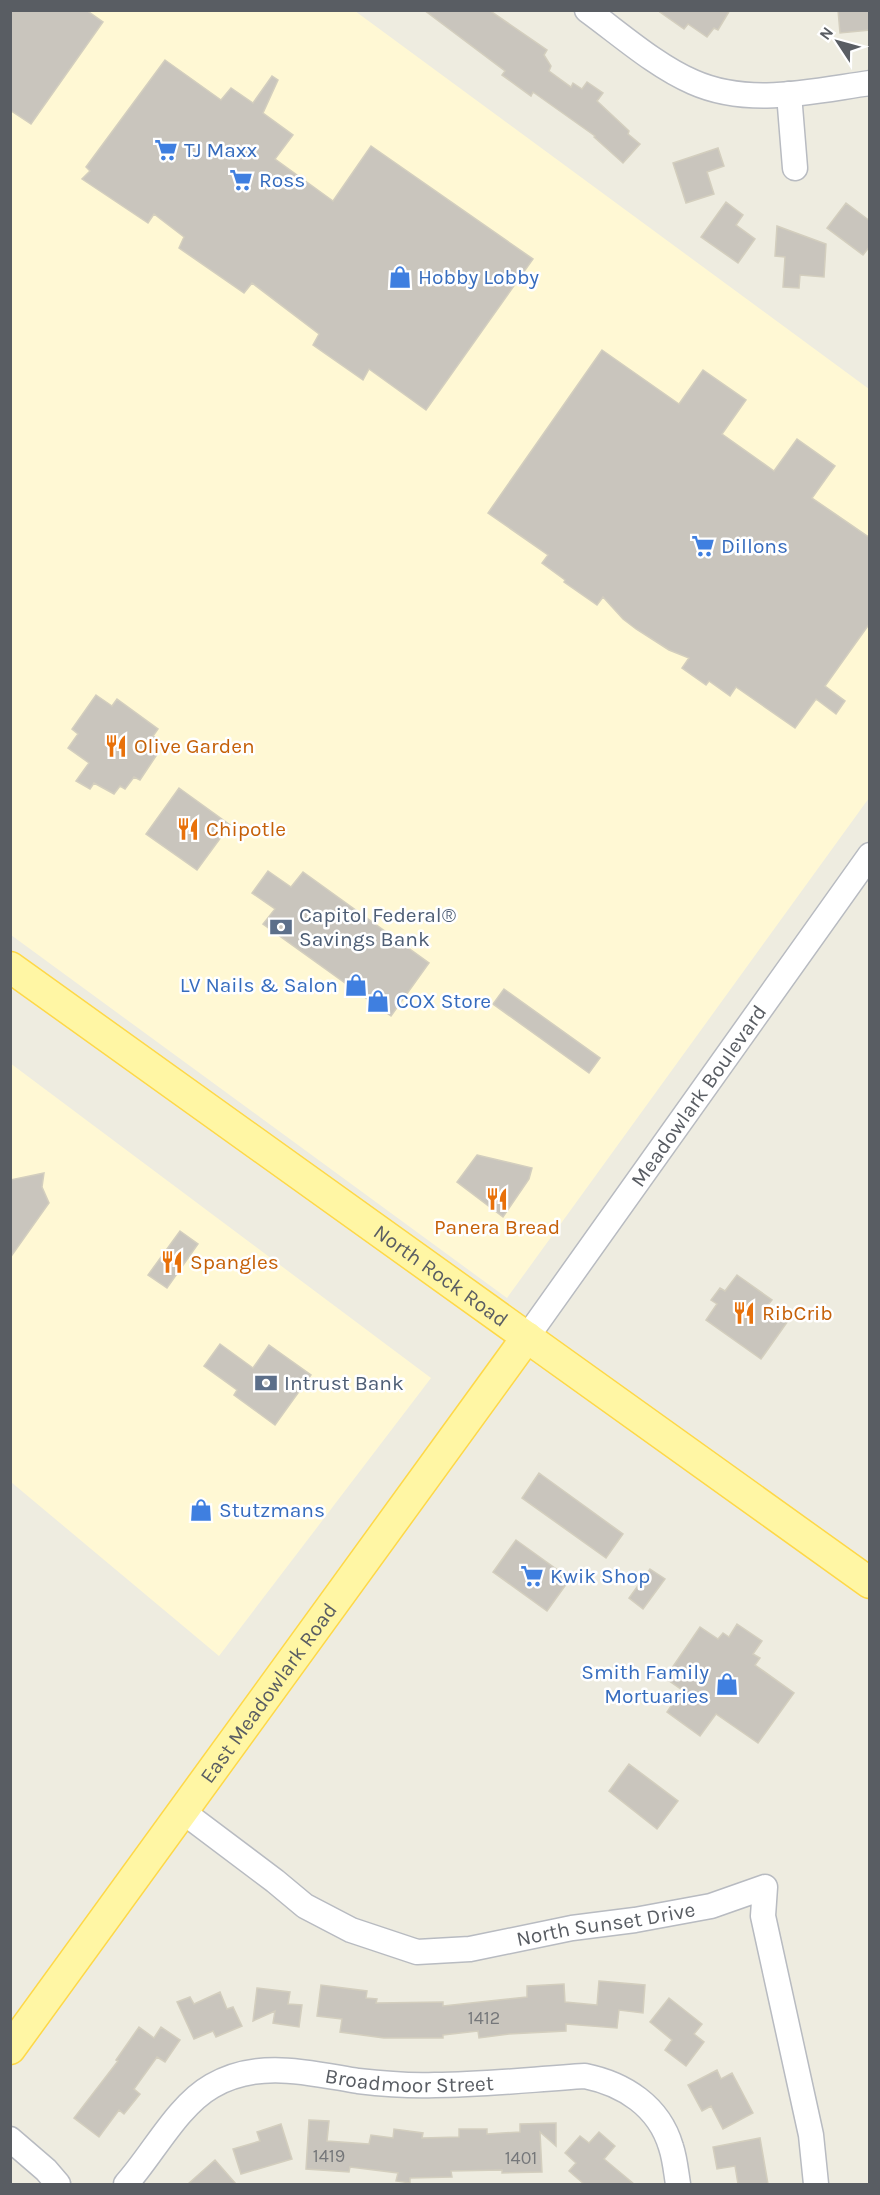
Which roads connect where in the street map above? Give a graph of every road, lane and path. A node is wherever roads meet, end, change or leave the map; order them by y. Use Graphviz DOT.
graph roads {
  1 [pos="587,10"];
  2 [pos="615,18"];
  3 [pos="870,83"];
  4 [pos="789,94"];
  5 [pos="795,168"];
  6 [pos="870,855"];
  7 [pos="10,967"];
  8 [pos="527,1337"];
  9 [pos="870,1583"];
  10 [pos="182,1811"];
  11 [pos="10,2049"];
  12 [pos="10,2139"];
  13 [pos="58,2184"];
  14 [pos="126,2184"];
  15 [pos="678,2184"];
  16 [pos="816,2184"];
  1 -- 2 [label="street"];
  2 -- 4 [label="street"];
  3 -- 4 [label="street"];
  4 -- 5 [label="street"];
  6 -- 8 [label="street, Meadowlark Boulevard"];
  7 -- 8 [label="main road, North Rock Road"];
  8 -- 9 [label="main road, North Rock Road"];
  8 -- 10 [label="main road, East Meadowlark Road"];
  10 -- 11 [label="main road, East Meadowlark Road"];
  10 -- 16 [label="street, North Sunset Drive"];
  12 -- 13 [label="street"];
  14 -- 15 [label="street, Broadmoor Street"];
}
